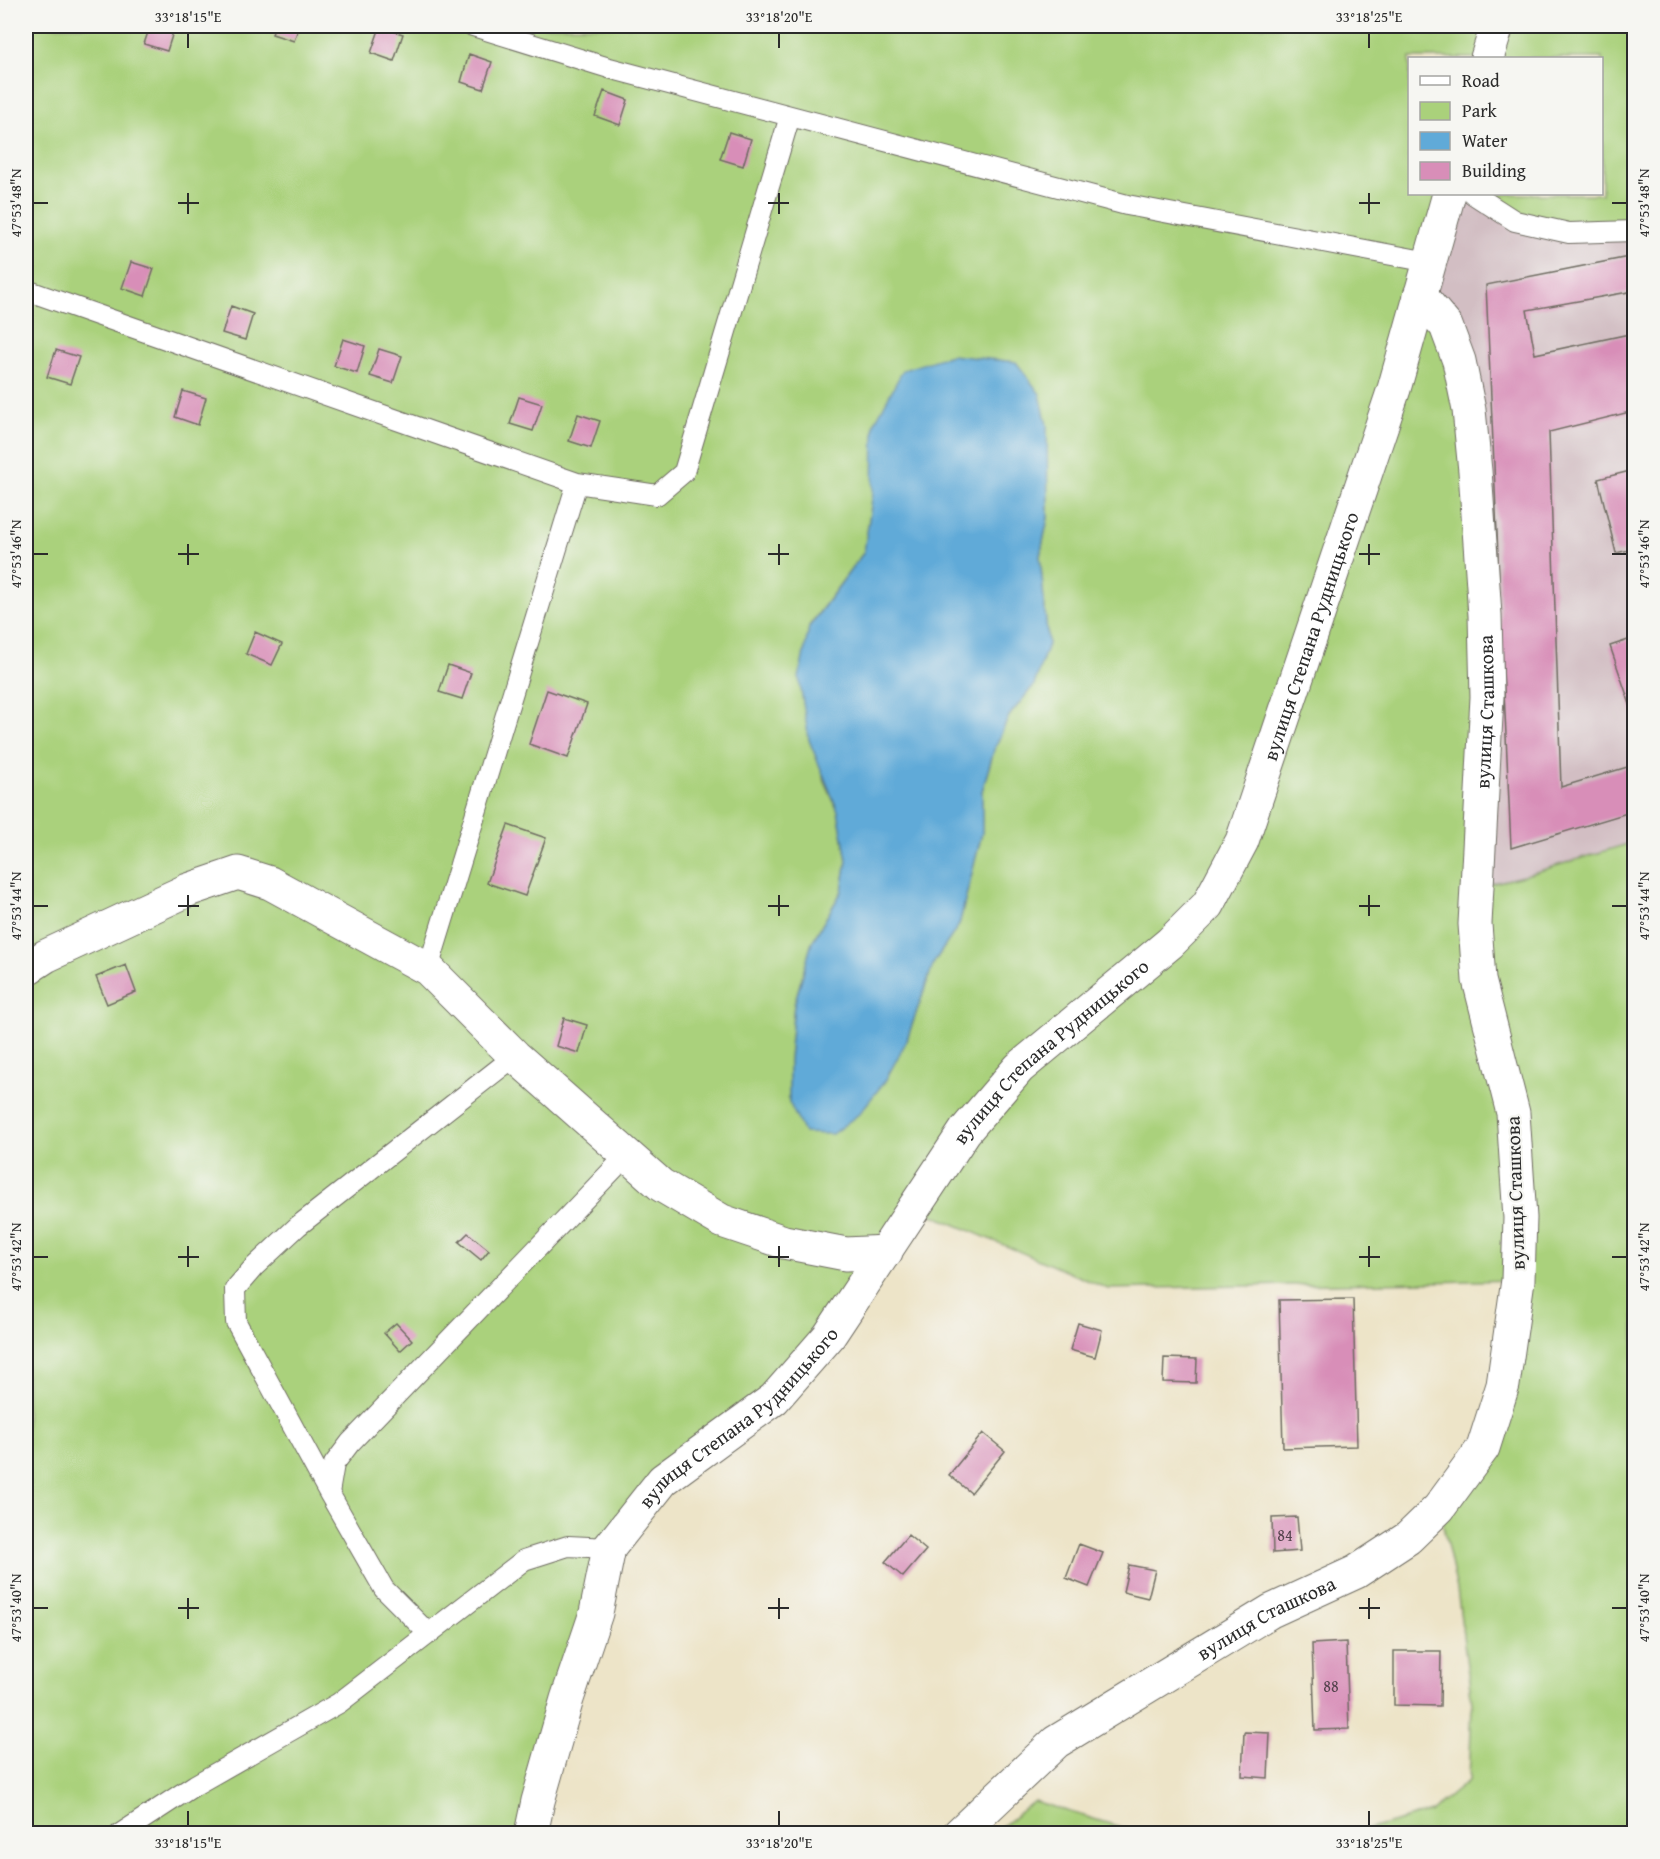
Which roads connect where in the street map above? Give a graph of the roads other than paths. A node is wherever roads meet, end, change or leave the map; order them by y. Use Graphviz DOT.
graph roads {
  1 [pos="473,26"];
  2 [pos="1497,26"];
  3 [pos="1487,57"];
  4 [pos="790,116"];
  5 [pos="1449,195"];
  6 [pos="1475,195"];
  7 [pos="1635,231"];
  8 [pos="1429,262"];
  9 [pos="26,290"];
  10 [pos="1420,295"];
  11 [pos="577,483"];
  12 [pos="26,969"];
  13 [pos="428,969"];
  14 [pos="515,1056"];
  15 [pos="627,1155"];
  16 [pos="886,1252"];
  17 [pos="328,1493"];
  18 [pos="609,1548"];
  19 [pos="429,1634"];
  20 [pos="120,1833"];
  21 [pos="531,1833"];
  22 [pos="959,1833"];
  1 -- 4 [label="lane"];
  2 -- 3 [label="street"];
  4 -- 8 [label="lane"];
  4 -- 11 [label="lane"];
  5 -- 8 [label="street, вулиця Степана Рудницького"];
  6 -- 7 [label="lane"];
  8 -- 10 [label="street, вулиця Степана Рудницького"];
  9 -- 11 [label="lane"];
  10 -- 16 [label="street, вулиця Степана Рудницького"];
  10 -- 22 [label="street, вулиця Сташкова"];
  11 -- 13 [label="lane"];
  12 -- 13 [label="street"];
  13 -- 14 [label="street"];
  14 -- 15 [label="street"];
  14 -- 17 [label="lane"];
  15 -- 16 [label="street"];
  15 -- 17 [label="lane"];
  16 -- 18 [label="street, вулиця Степана Рудницького"];
  17 -- 19 [label="lane"];
  18 -- 19 [label="lane"];
  18 -- 21 [label="street, вулиця Степана Рудницького"];
  19 -- 20 [label="lane"];
}
